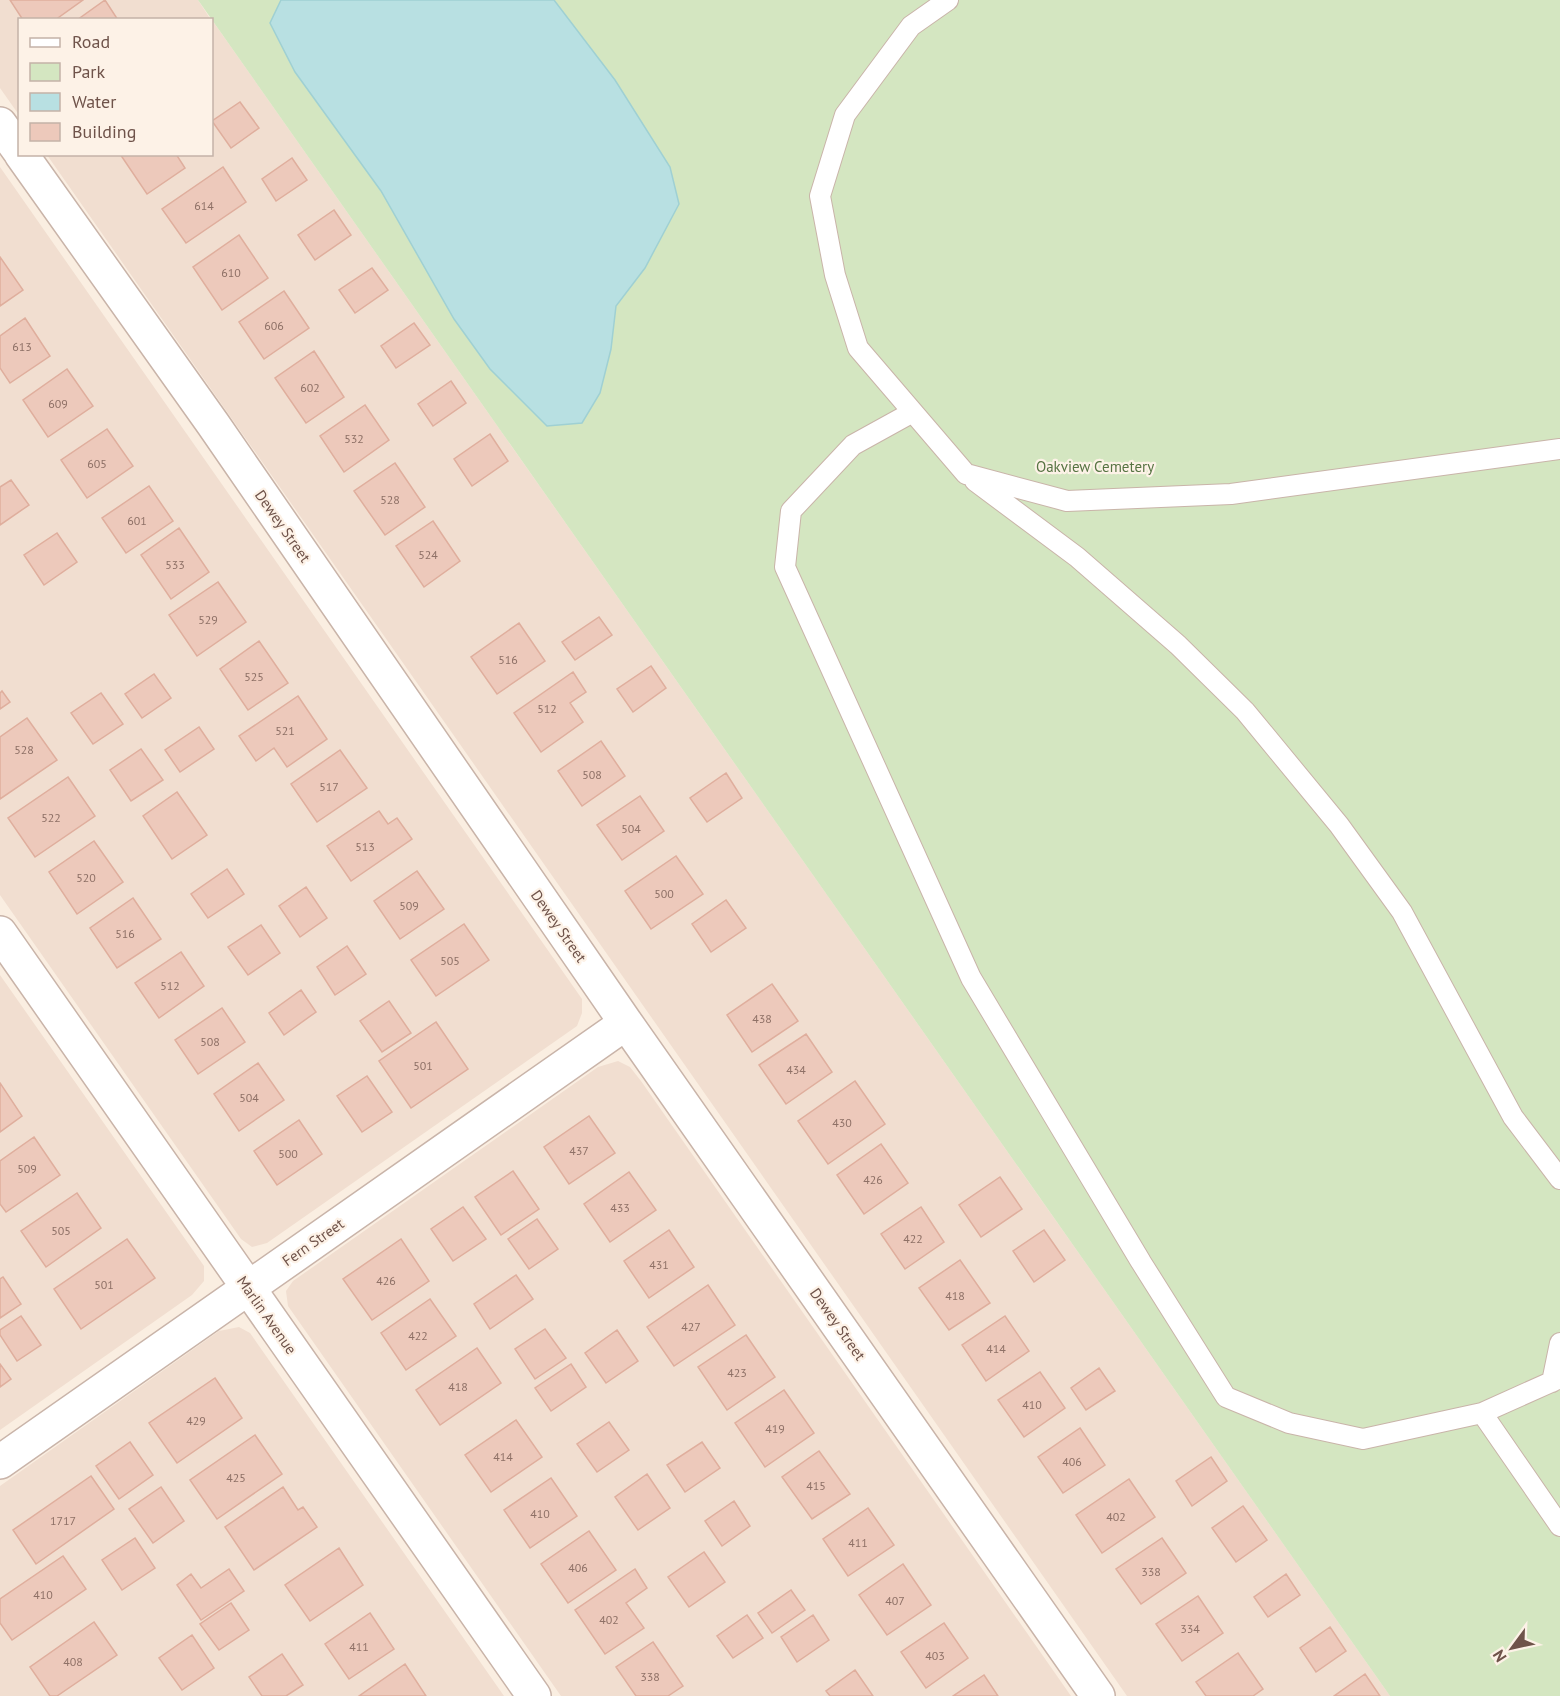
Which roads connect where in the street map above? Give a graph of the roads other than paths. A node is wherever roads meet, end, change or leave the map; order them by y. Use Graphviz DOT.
graph roads {
  1 [pos="948,0"];
  2 [pos="0,124"];
  3 [pos="18,150"];
  4 [pos="22,156"];
  5 [pos="911,413"];
  6 [pos="1560,449"];
  7 [pos="966,474"];
  8 [pos="0,933"];
  9 [pos="626,1023"];
  10 [pos="1560,1179"];
  11 [pos="248,1287"];
  12 [pos="1560,1343"];
  13 [pos="1556,1380"];
  14 [pos="1482,1413"];
  15 [pos="0,1462"];
  16 [pos="1560,1526"];
  17 [pos="534,1696"];
  18 [pos="1098,1696"];
  1 -- 5 [label="lane"];
  2 -- 3 [label="street, Dewey Street"];
  4 -- 9 [label="street, Dewey Street"];
  5 -- 7 [label="lane"];
  5 -- 14 [label="lane"];
  6 -- 7 [label="lane"];
  7 -- 10 [label="lane"];
  8 -- 11 [label="street, Marlin Avenue"];
  9 -- 11 [label="street, Fern Street"];
  9 -- 18 [label="street, Dewey Street"];
  11 -- 15 [label="street, Fern Street"];
  11 -- 17 [label="street, Marlin Avenue"];
  12 -- 13 [label="lane"];
  13 -- 14 [label="lane"];
  14 -- 16 [label="lane"];
}
